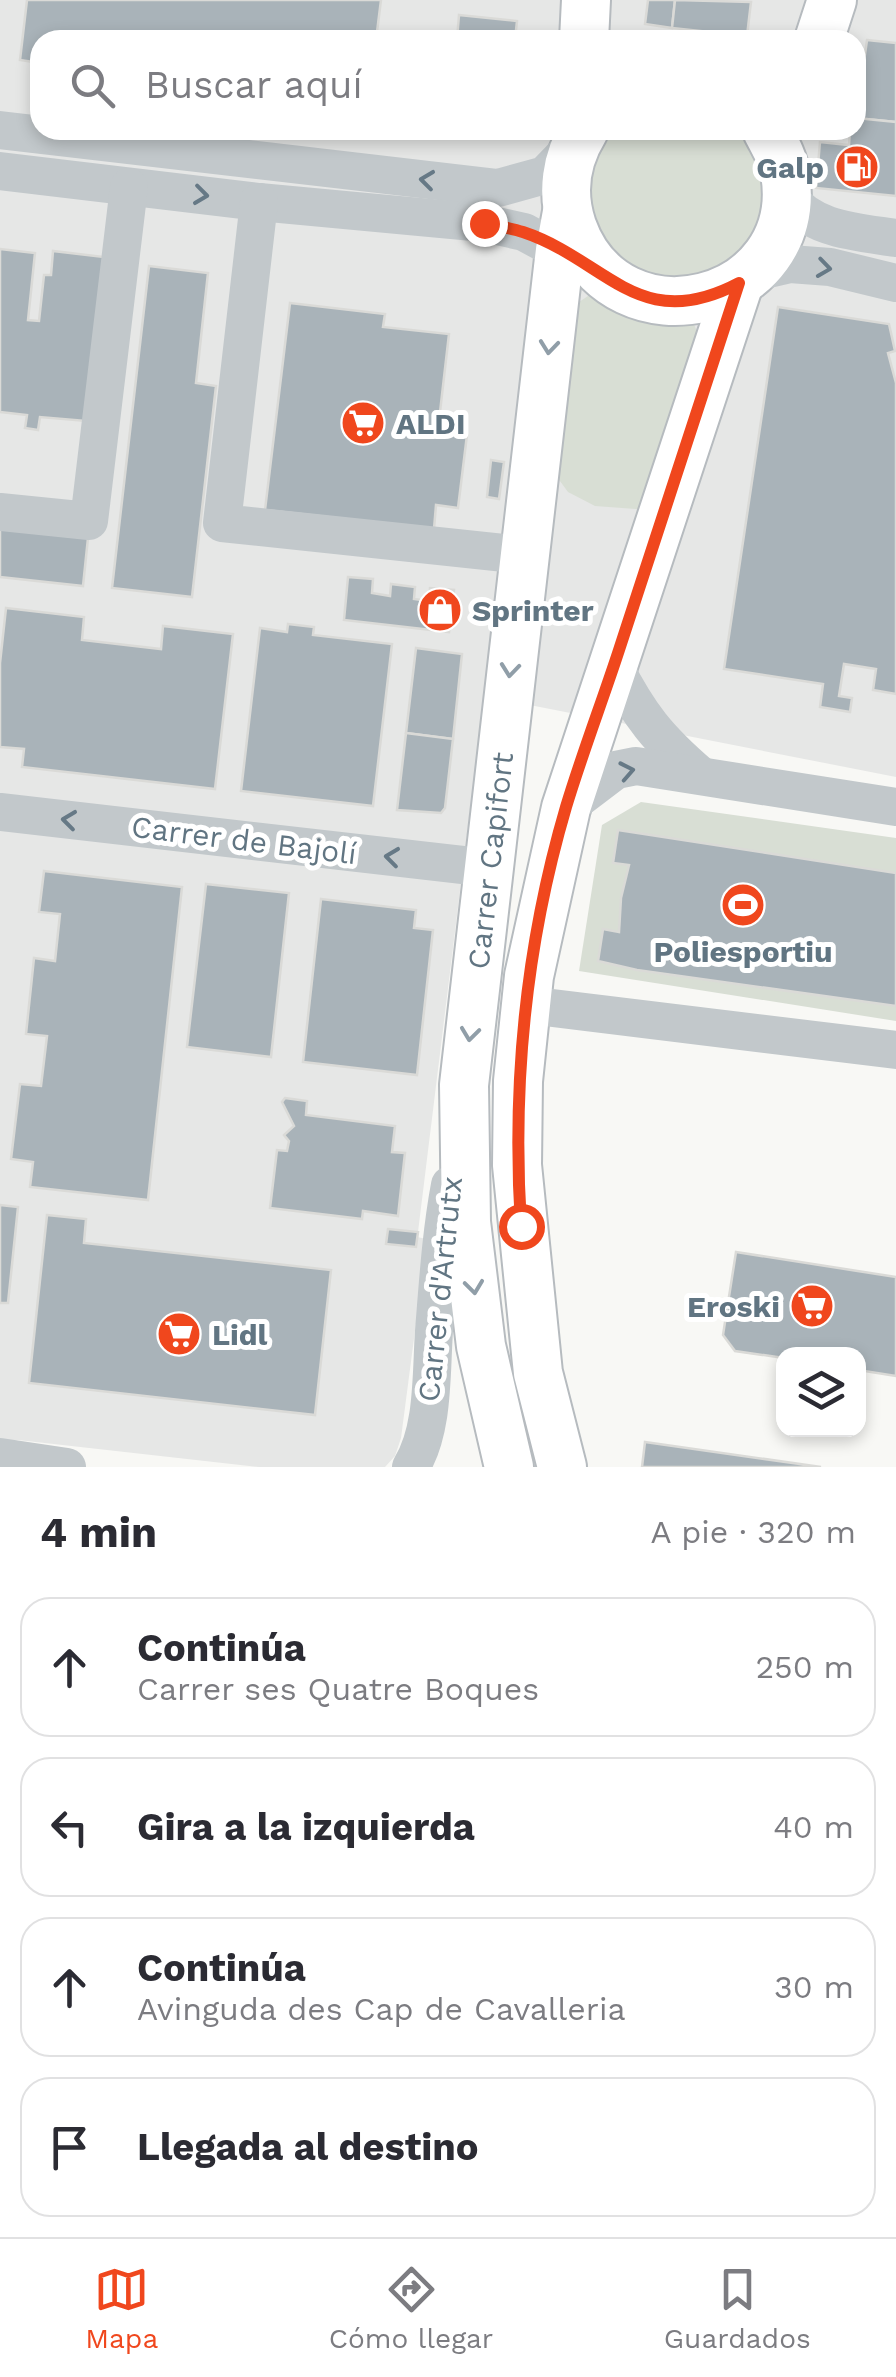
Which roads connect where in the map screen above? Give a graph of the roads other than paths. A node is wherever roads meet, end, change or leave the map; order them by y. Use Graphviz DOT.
graph roads {
  1 [pos="586,0"];
  2 [pos="832,0"];
  3 [pos="584,30"];
  4 [pos="822,30"];
  5 [pos="0,130"];
  6 [pos="30,133"];
  7 [pos="86,140"];
  8 [pos="576,140"];
  9 [pos="580,140"];
  10 [pos="782,154"];
  11 [pos="0,171"];
  12 [pos="128,187"];
  13 [pos="259,202"];
  14 [pos="564,231"];
  15 [pos="896,238"];
  16 [pos="745,278"];
  17 [pos="896,283"];
  18 [pos="0,512"];
  19 [pos="522,555"];
  20 [pos="614,666"];
  21 [pos="700,775"];
  22 [pos="896,807"];
  23 [pos="566,808"];
  24 [pos="0,812"];
  25 [pos="489,868"];
  26 [pos="528,1005"];
  27 [pos="896,1050"];
  28 [pos="465,1109"];
  29 [pos="0,1457"];
  30 [pos="564,1457"];
  31 [pos="504,1460"];
  32 [pos="59,1466"];
  33 [pos="411,1467"];
  1 -- 3 [label="main road"];
  2 -- 4 [label="main road"];
  6 -- 5 [label="street, one-way"];
  8 -- 7 [label="street, one-way"];
  9 -- 14 [label="main road, Carrer Capifort"];
  10 -- 15 [label="street"];
  10 -- 16 [label="main road"];
  11 -- 12 [label="street"];
  12 -- 13 [label="street, one-way"];
  12 -- 18 [label="street"];
  13 -- 14 [label="street"];
  13 -- 19 [label="street"];
  14 -- 16 [label="main road"];
  14 -- 19 [label="main road, Carrer Capifort, one-way"];
  16 -- 17 [label="street, one-way"];
  16 -- 20 [label="main road"];
  19 -- 25 [label="main road, Carrer Capifort, one-way"];
  20 -- 21 [label="street"];
  20 -- 23 [label="main road"];
  21 -- 22 [label="street"];
  23 -- 21 [label="street, one-way"];
  23 -- 26 [label="main road"];
  25 -- 24 [label="street, Carrer de Bajolí, one-way"];
  25 -- 28 [label="main road, Carrer Capifort, one-way"];
  26 -- 27 [label="street"];
  26 -- 30 [label="main road"];
  28 -- 31 [label="main road, Carrer Capifort, one-way"];
  28 -- 33 [label="street, Carrer d'Artrutx"];
  29 -- 32 [label="street"];
}
